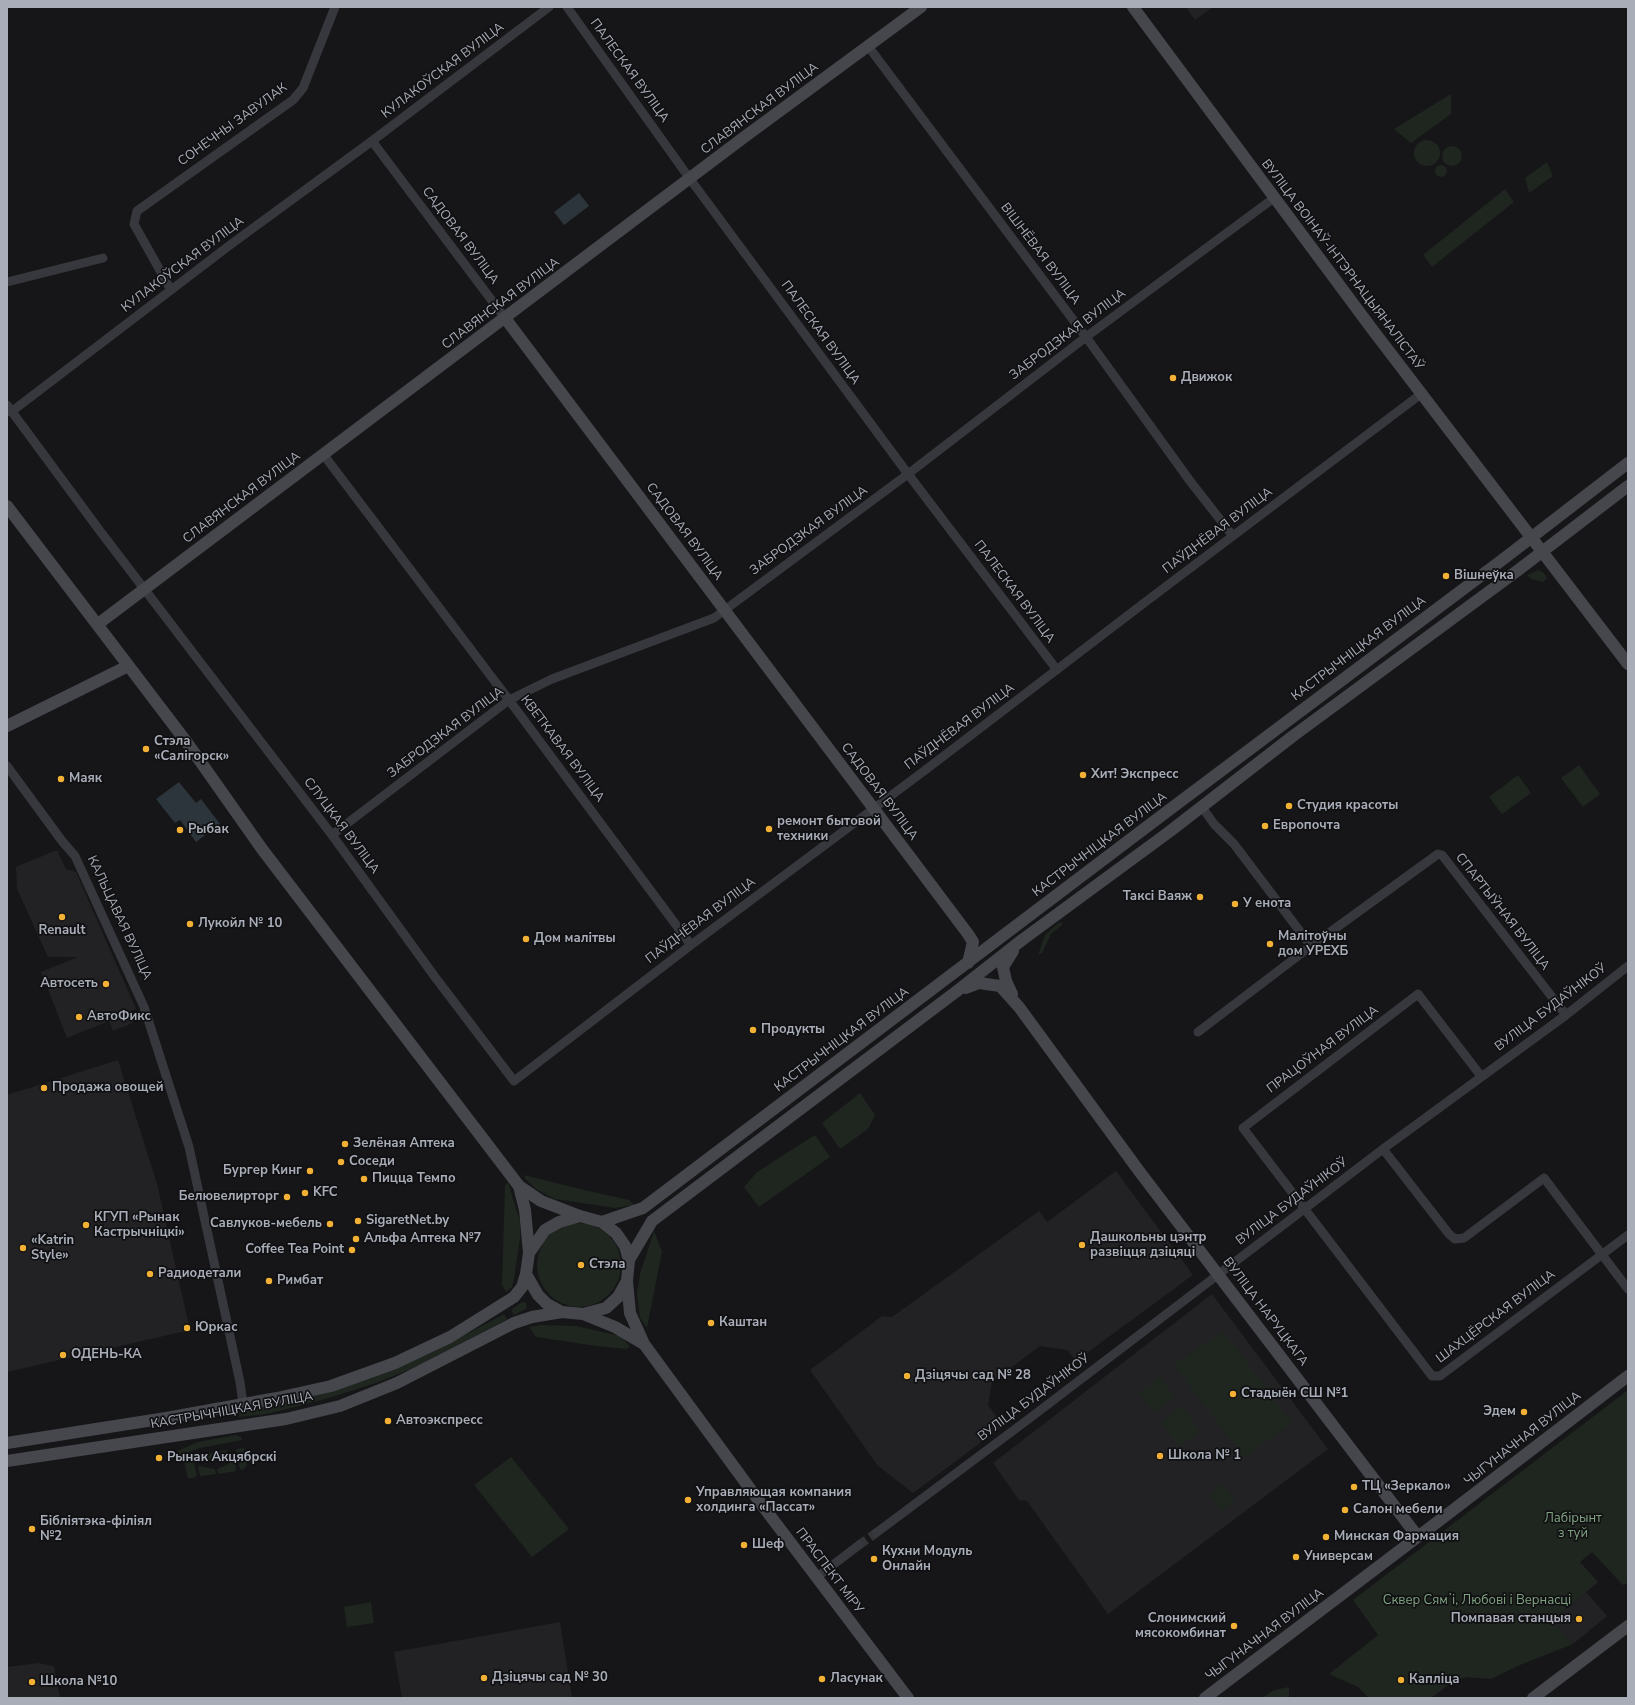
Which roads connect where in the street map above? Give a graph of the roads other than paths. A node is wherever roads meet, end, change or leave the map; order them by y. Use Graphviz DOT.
graph roads {
  1 [pos="335,7"];
  2 [pos="549,7"];
  3 [pos="567,7"];
  4 [pos="921,7"];
  5 [pos="1133,7"];
  6 [pos="868,46"];
  7 [pos="372,141"];
  8 [pos="690,178"];
  9 [pos="1274,198"];
  10 [pos="103,258"];
  11 [pos="7,282"];
  12 [pos="169,286"];
  13 [pos="505,318"];
  14 [pos="1086,337"];
  15 [pos="1421,394"];
  16 [pos="9,408"];
  17 [pos="323,454"];
  18 [pos="1628,463"];
  19 [pos="908,474"];
  20 [pos="1628,486"];
  21 [pos="7,506"];
  22 [pos="1233,536"];
  23 [pos="1532,537"];
  24 [pos="1543,552"];
  25 [pos="144,589"];
  26 [pos="725,609"];
  27 [pos="98,624"];
  28 [pos="1628,664"];
  29 [pos="128,666"];
  30 [pos="1057,670"];
  31 [pos="509,700"];
  32 [pos="7,726"];
  33 [pos="7,766"];
  34 [pos="1202,806"];
  35 [pos="874,808"];
  36 [pos="332,835"];
  37 [pos="1022,940"];
  38 [pos="973,942"];
  39 [pos="995,942"];
  40 [pos="691,945"];
  41 [pos="1311,946"];
  42 [pos="968,963"];
  43 [pos="1628,966"];
  44 [pos="957,991"];
  45 [pos="1019,1007"];
  46 [pos="1566,1015"];
  47 [pos="1198,1032"];
  48 [pos="1481,1076"];
  49 [pos="514,1081"];
  50 [pos="1383,1149"];
  51 [pos="194,1173"];
  52 [pos="519,1186"];
  53 [pos="1305,1209"];
  54 [pos="580,1216"];
  55 [pos="602,1222"];
  56 [pos="1628,1234"];
  57 [pos="529,1253"];
  58 [pos="1601,1254"];
  59 [pos="629,1260"];
  60 [pos="526,1274"];
  61 [pos="1218,1274"];
  62 [pos="627,1281"];
  63 [pos="1628,1290"];
  64 [pos="562,1312"];
  65 [pos="583,1314"];
  66 [pos="644,1344"];
  67 [pos="1628,1376"];
  68 [pos="243,1404"];
  69 [pos="7,1443"];
  70 [pos="7,1461"];
  71 [pos="876,1532"];
  72 [pos="1418,1537"];
  73 [pos="859,1545"];
  74 [pos="817,1577"];
  75 [pos="1628,1626"];
  76 [pos="908,1698"];
  77 [pos="1205,1698"];
  78 [pos="1532,1698"];
  1 -- 12 [label="street, СОНЕЧНЫ ЗАВУЛАК"];
  2 -- 7 [label="street, КУЛАКОЎСКАЯ ВУЛІЦА"];
  3 -- 8 [label="street, ПАЛЕСКАЯ ВУЛІЦА"];
  4 -- 6 [label="main road, СЛАВЯНСКАЯ ВУЛІЦА"];
  5 -- 9 [label="main road, ВУЛІЦА ВОІНАЎ-ІНТЭРНАЦЫЯНАЛІСТАЎ"];
  6 -- 8 [label="main road, СЛАВЯНСКАЯ ВУЛІЦА"];
  6 -- 14 [label="street, ВІШНЁВАЯ ВУЛІЦА"];
  7 -- 12 [label="street, КУЛАКОЎСКАЯ ВУЛІЦА"];
  7 -- 13 [label="street, САДОВАЯ ВУЛІЦА"];
  8 -- 13 [label="main road, СЛАВЯНСКАЯ ВУЛІЦА"];
  8 -- 19 [label="street, ПАЛЕСКАЯ ВУЛІЦА"];
  9 -- 14 [label="street, ЗАБРОДЗКАЯ ВУЛІЦА"];
  9 -- 15 [label="main road, ВУЛІЦА ВОІНАЎ-ІНТЭРНАЦЫЯНАЛІСТАЎ"];
  10 -- 11 [label="street"];
  12 -- 16 [label="street, КУЛАКОЎСКАЯ ВУЛІЦА"];
  13 -- 17 [label="main road, СЛАВЯНСКАЯ ВУЛІЦА"];
  13 -- 26 [label="main road, САДОВАЯ ВУЛІЦА"];
  14 -- 19 [label="street, ЗАБРОДЗКАЯ ВУЛІЦА"];
  14 -- 22 [label="street, ВІШНЁВАЯ ВУЛІЦА"];
  15 -- 22 [label="street, ПАЎДНЁВАЯ ВУЛІЦА"];
  15 -- 23 [label="main road, ВУЛІЦА ВОІНАЎ-ІНТЭРНАЦЫЯНАЛІСТАЎ"];
  16 -- 25 [label="street, КУЛАКОЎСКАЯ ВУЛІЦА"];
  17 -- 25 [label="main road, СЛАВЯНСКАЯ ВУЛІЦА"];
  17 -- 31 [label="street, КВЕТКАВАЯ ВУЛІЦА"];
  18 -- 23 [label="main road, КАСТРЫЧНІЦКАЯ ВУЛІЦА"];
  19 -- 26 [label="street, ЗАБРОДЗКАЯ ВУЛІЦА"];
  19 -- 30 [label="street, ПАЛЕСКАЯ ВУЛІЦА"];
  20 -- 24 [label="main road"];
  21 -- 27 [label="main road"];
  22 -- 30 [label="street, ПАЎДНЁВАЯ ВУЛІЦА"];
  23 -- 24 [label="main road, ВУЛІЦА ВОІНАЎ-ІНТЭРНАЦЫЯНАЛІСТАЎ"];
  23 -- 39 [label="main road, КАСТРЫЧНІЦКАЯ ВУЛІЦА"];
  24 -- 28 [label="main road, ВУЛІЦА ВОІНАЎ-ІНТЭРНАЦЫЯНАЛІСТАЎ"];
  24 -- 34 [label="main road"];
  25 -- 27 [label="main road, СЛАВЯНСКАЯ ВУЛІЦА"];
  25 -- 36 [label="street, СЛУЦКАЯ ВУЛІЦА"];
  26 -- 31 [label="street, ЗАБРОДЗКАЯ ВУЛІЦА"];
  26 -- 35 [label="main road, САДОВАЯ ВУЛІЦА"];
  27 -- 29 [label="main road"];
  29 -- 32 [label="main road"];
  29 -- 52 [label="main road"];
  30 -- 35 [label="street, ПАЎДНЁВАЯ ВУЛІЦА"];
  31 -- 36 [label="street, ЗАБРОДЗКАЯ ВУЛІЦА"];
  31 -- 40 [label="street, КВЕТКАВАЯ ВУЛІЦА"];
  33 -- 51 [label="street, КАЛЬЦАВАЯ ВУЛІЦА"];
  34 -- 37 [label="main road"];
  34 -- 41 [label="street"];
  35 -- 38 [label="main road, САДОВАЯ ВУЛІЦА"];
  35 -- 40 [label="street, ПАЎДНЁВАЯ ВУЛІЦА"];
  36 -- 49 [label="street, СЛУЦКАЯ ВУЛІЦА"];
  37 -- 44 [label="main road"];
  37 -- 45 [label="main road"];
  38 -- 39 [label="main road"];
  38 -- 42 [label="main road"];
  39 -- 42 [label="main road, КАСТРЫЧНІЦКАЯ ВУЛІЦА"];
  40 -- 49 [label="street, ПАЎДНЁВАЯ ВУЛІЦА"];
  41 -- 46 [label="street, СПАРТЫЎНАЯ ВУЛІЦА"];
  41 -- 47 [label="street, СПАРТЫЎНАЯ ВУЛІЦА"];
  42 -- 55 [label="main road, КАСТРЫЧНІЦКАЯ ВУЛІЦА"];
  43 -- 46 [label="street, ВУЛІЦА БУДАЎНІКОЎ"];
  44 -- 45 [label="main road"];
  44 -- 59 [label="main road"];
  45 -- 61 [label="main road, ВУЛІЦА НАРУЦКАГА"];
  46 -- 48 [label="street, ВУЛІЦА БУДАЎНІКОЎ"];
  48 -- 50 [label="street, ВУЛІЦА БУДАЎНІКОЎ"];
  48 -- 53 [label="street, ПРАЦОЎНАЯ ВУЛІЦА"];
  50 -- 53 [label="street, ВУЛІЦА БУДАЎНІКОЎ"];
  50 -- 58 [label="street"];
  51 -- 68 [label="street, КАСТРЫЧНІЦКАЯ ВУЛІЦА"];
  52 -- 54 [label="main road"];
  52 -- 57 [label="main road"];
  53 -- 58 [label="street, ШАХЦЁРСКАЯ ВУЛІЦА"];
  53 -- 61 [label="street, ВУЛІЦА БУДАЎНІКОЎ"];
  54 -- 55 [label="main road"];
  54 -- 57 [label="main road"];
  55 -- 59 [label="main road"];
  56 -- 58 [label="street, ШАХЦЁРСКАЯ ВУЛІЦА"];
  57 -- 60 [label="main road"];
  58 -- 63 [label="street"];
  59 -- 62 [label="main road"];
  60 -- 64 [label="main road"];
  60 -- 68 [label="main road, КАСТРЫЧНІЦКАЯ ВУЛІЦА"];
  61 -- 71 [label="street, ВУЛІЦА БУДАЎНІКОЎ"];
  61 -- 72 [label="main road, ВУЛІЦА НАРУЦКАГА"];
  62 -- 65 [label="main road"];
  62 -- 66 [label="main road"];
  64 -- 65 [label="main road"];
  64 -- 70 [label="main road, КАСТРЫЧНІЦКАЯ ВУЛІЦА"];
  65 -- 66 [label="main road"];
  66 -- 74 [label="main road, ПРАСПЕКТ МІРУ"];
  67 -- 72 [label="main road, ЧЫГУНАЧНАЯ ВУЛІЦА"];
  68 -- 69 [label="main road, КАСТРЫЧНІЦКАЯ ВУЛІЦА"];
  72 -- 77 [label="main road, ЧЫГУНАЧНАЯ ВУЛІЦА"];
  73 -- 74 [label="street"];
  74 -- 76 [label="main road, ПРАСПЕКТ МІРУ"];
  75 -- 78 [label="main road"];
}
